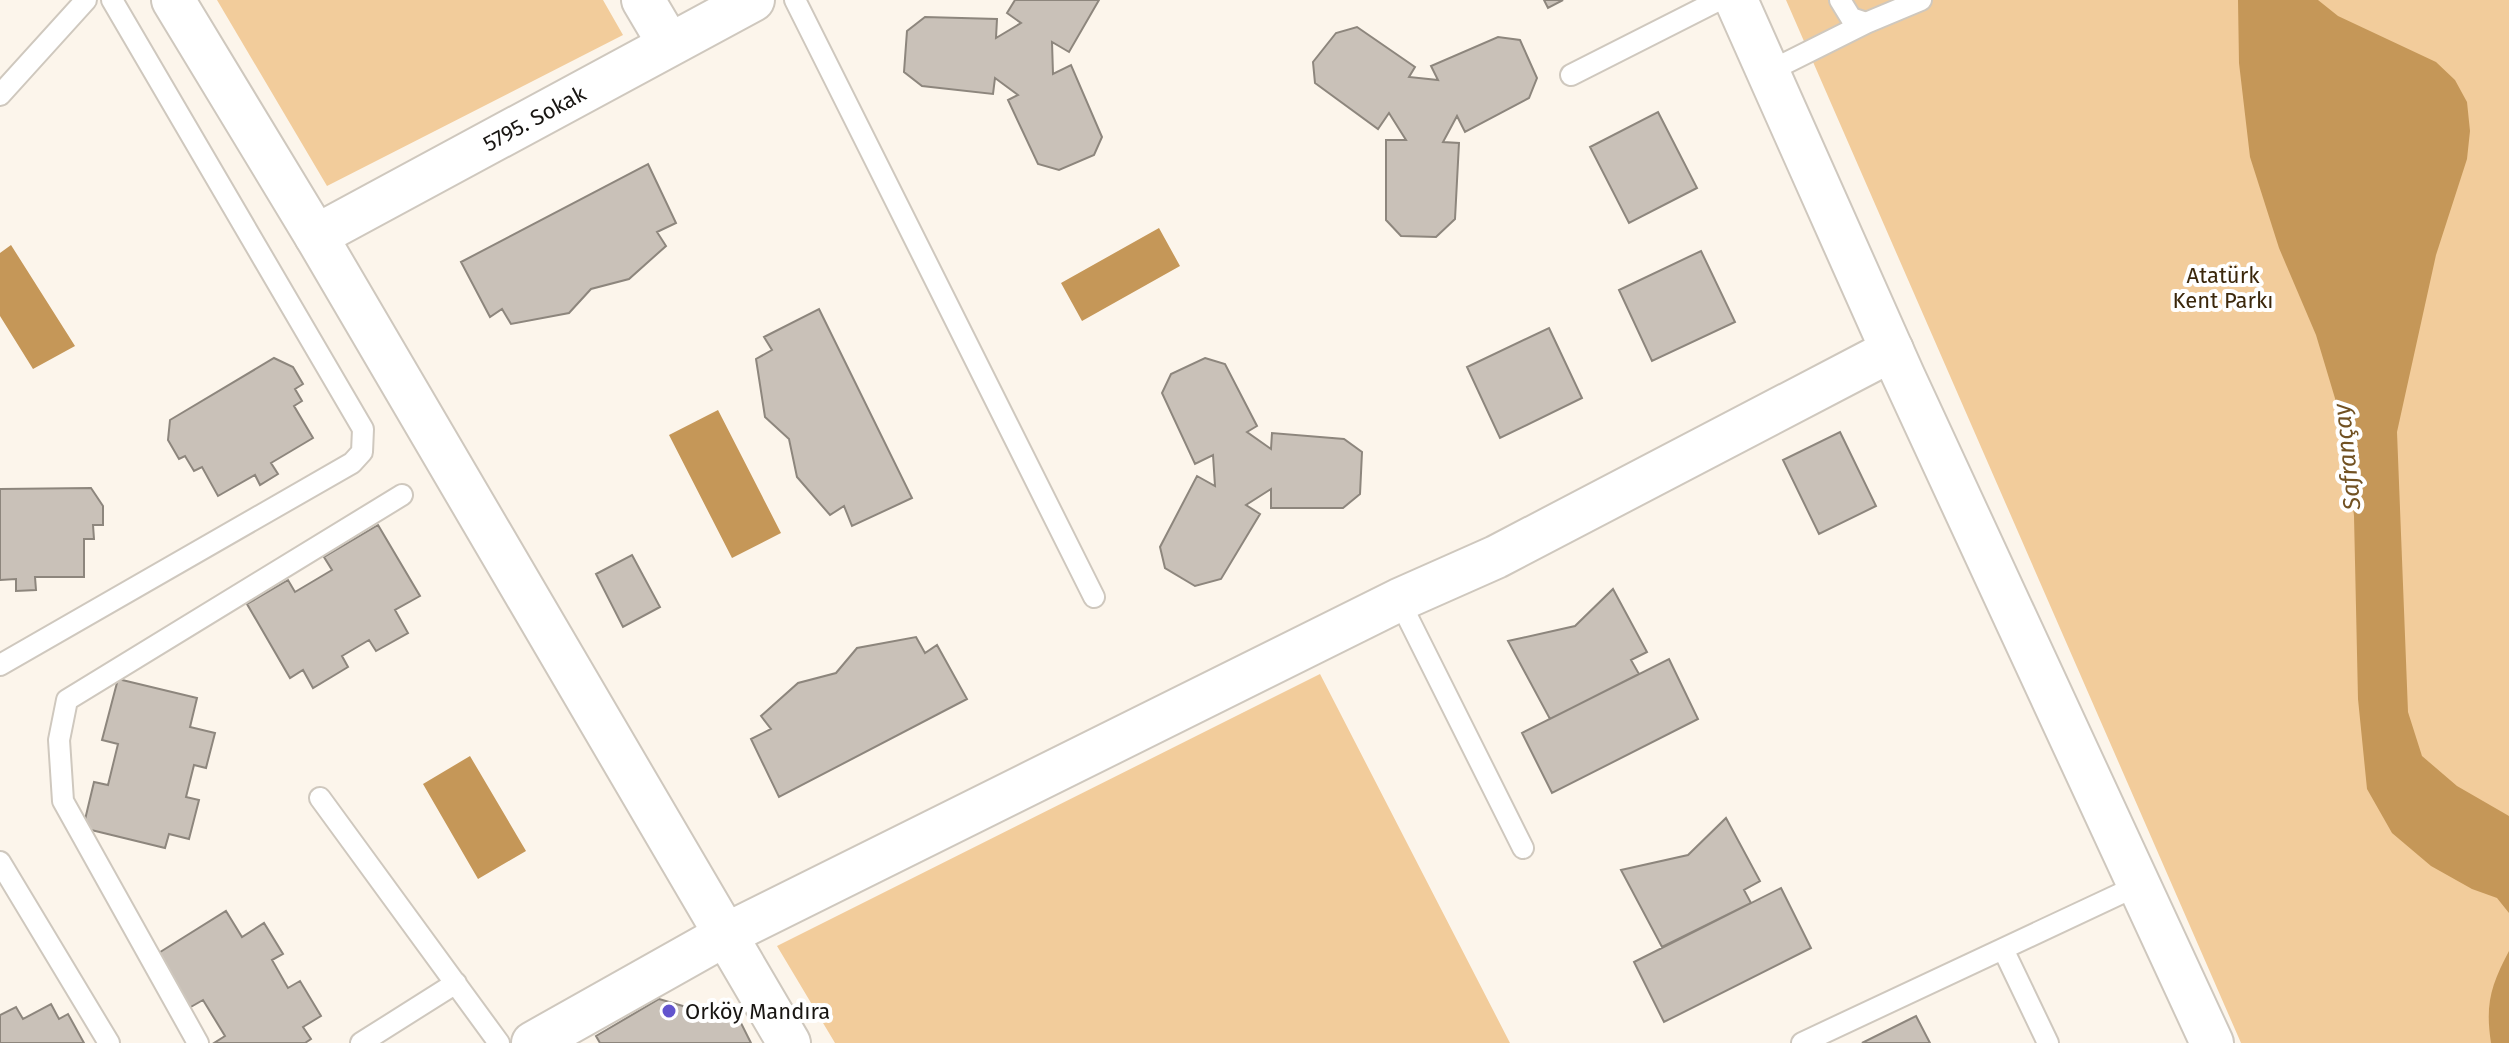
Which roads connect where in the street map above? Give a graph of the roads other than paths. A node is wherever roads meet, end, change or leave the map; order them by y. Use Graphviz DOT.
graph roads {
  1 [pos="86,0"];
  2 [pos="112,0"];
  3 [pos="173,0"];
  4 [pos="643,0"];
  5 [pos="753,0"];
  6 [pos="795,0"];
  7 [pos="1719,0"];
  8 [pos="1736,0"];
  9 [pos="1840,0"];
  10 [pos="1921,0"];
  11 [pos="1866,23"];
  12 [pos="669,44"];
  13 [pos="1768,72"];
  14 [pos="1571,75"];
  15 [pos="0,95"];
  16 [pos="316,236"];
  17 [pos="1892,350"];
  18 [pos="402,495"];
  19 [pos="1094,597"];
  20 [pos="1399,600"];
  21 [pos="0,665"];
  22 [pos="320,798"];
  23 [pos="1523,848"];
  24 [pos="0,862"];
  25 [pos="2139,885"];
  26 [pos="725,935"];
  27 [pos="2003,949"];
  28 [pos="456,983"];
  29 [pos="109,1043"];
  30 [pos="198,1043"];
  31 [pos="361,1043"];
  32 [pos="499,1043"];
  33 [pos="533,1043"];
  34 [pos="789,1043"];
  35 [pos="1802,1043"];
  36 [pos="2048,1043"];
  37 [pos="2212,1043"];
  1 -- 15 [label="lane"];
  2 -- 21 [label="lane"];
  3 -- 16 [label="street"];
  4 -- 12 [label="street"];
  5 -- 12 [label="street, 5795. Sokak"];
  6 -- 19 [label="lane"];
  7 -- 14 [label="lane"];
  8 -- 13 [label="street"];
  9 -- 11 [label="lane"];
  10 -- 11 [label="lane"];
  11 -- 13 [label="lane"];
  12 -- 16 [label="street, 5795. Sokak"];
  13 -- 17 [label="street"];
  16 -- 26 [label="street"];
  17 -- 20 [label="street"];
  17 -- 25 [label="street"];
  18 -- 30 [label="lane"];
  20 -- 23 [label="lane"];
  20 -- 26 [label="street"];
  22 -- 28 [label="lane"];
  24 -- 29 [label="lane"];
  25 -- 27 [label="lane"];
  25 -- 37 [label="street"];
  26 -- 33 [label="street"];
  26 -- 34 [label="street"];
  27 -- 35 [label="lane"];
  27 -- 36 [label="lane"];
  28 -- 31 [label="lane"];
  28 -- 32 [label="lane"];
}
